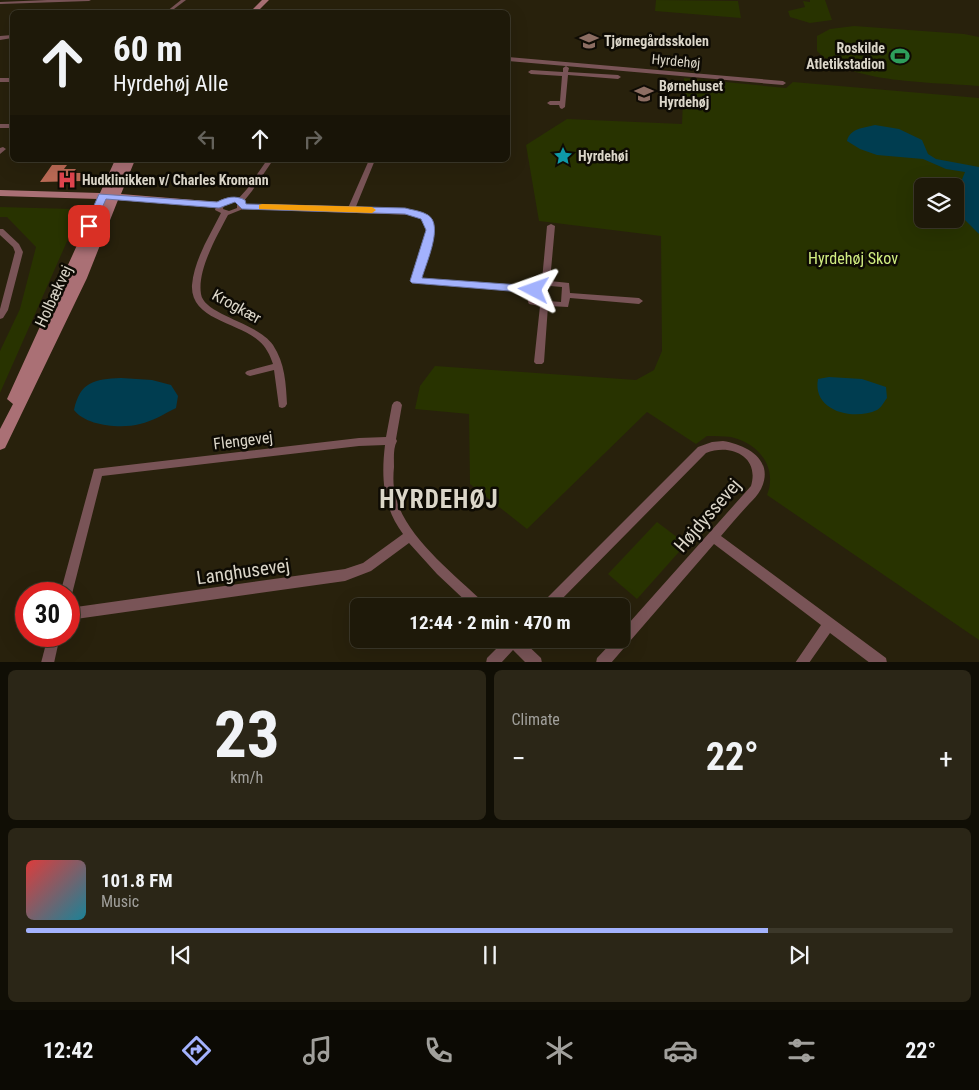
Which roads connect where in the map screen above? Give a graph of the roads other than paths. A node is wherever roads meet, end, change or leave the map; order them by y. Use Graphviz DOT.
graph roads {
  1 [pos="88,0"];
  2 [pos="184,0"];
  3 [pos="266,0"];
  4 [pos="0,4"];
  5 [pos="171,10"];
  6 [pos="255,10"];
  7 [pos="510,59"];
  8 [pos="566,64"];
  9 [pos="531,72"];
  10 [pos="565,74"];
  11 [pos="618,77"];
  12 [pos="783,83"];
  13 [pos="550,102"];
  14 [pos="119,162"];
  15 [pos="129,162"];
  16 [pos="269,162"];
  17 [pos="371,162"];
  18 [pos="0,193"];
  19 [pos="108,197"];
  20 [pos="241,204"];
  21 [pos="222,209"];
  22 [pos="350,210"];
  23 [pos="551,226"];
  24 [pos="0,231"];
  25 [pos="546,283"];
  26 [pos="534,290"];
  27 [pos="565,295"];
  28 [pos="639,301"];
  29 [pos="544,303"];
  30 [pos="0,316"];
  31 [pos="539,362"];
  32 [pos="278,366"];
  33 [pos="250,373"];
  34 [pos="282,404"];
  35 [pos="397,405"];
  36 [pos="0,434"];
  37 [pos="392,441"];
  38 [pos="0,444"];
  39 [pos="410,535"];
  40 [pos="713,537"];
  41 [pos="69,582"];
  42 [pos="471,598"];
  43 [pos="555,598"];
  44 [pos="80,612"];
  45 [pos="828,624"];
  46 [pos="51,647"];
  47 [pos="505,648"];
  48 [pos="522,648"];
  49 [pos="47,662"];
  50 [pos="492,662"];
  51 [pos="536,662"];
  52 [pos="602,662"];
  53 [pos="801,662"];
  54 [pos="881,662"];
  1 -- 4 [label="street"];
  2 -- 5 [label="street"];
  3 -- 6 [label="street"];
  7 -- 8 [label="street, Hyrdehøj"];
  8 -- 10 [label="street"];
  8 -- 12 [label="street, Hyrdehøj"];
  9 -- 10 [label="street"];
  10 -- 11 [label="street"];
  10 -- 13 [label="street"];
  14 -- 19 [label="street, Holbækvej"];
  15 -- 19 [label="street, Holbækvej"];
  16 -- 20 [label="street"];
  17 -- 22 [label="street"];
  18 -- 19 [label="street"];
  19 -- 21 [label="street"];
  19 -- 36 [label="street, Holbækvej"];
  19 -- 38 [label="street, Holbækvej"];
  20 -- 21 [label="street"];
  20 -- 21 [label="street"];
  20 -- 22 [label="street"];
  21 -- 32 [label="street, Krogkær"];
  22 -- 26 [label="street"];
  23 -- 25 [label="street"];
  24 -- 30 [label="street"];
  25 -- 26 [label="street"];
  25 -- 27 [label="street"];
  26 -- 29 [label="street"];
  27 -- 28 [label="street"];
  27 -- 29 [label="street"];
  29 -- 31 [label="street"];
  32 -- 33 [label="street"];
  32 -- 34 [label="street, Krogkær"];
  35 -- 37 [label="street"];
  37 -- 39 [label="street"];
  37 -- 41 [label="street, Flengevej"];
  39 -- 42 [label="street"];
  39 -- 44 [label="street, Langhusevej"];
  40 -- 43 [label="street, Højdyssevej"];
  40 -- 45 [label="street"];
  40 -- 52 [label="street, Højdyssevej"];
  45 -- 53 [label="street"];
  45 -- 54 [label="street"];
  46 -- 49 [label="street"];
  47 -- 50 [label="street"];
  48 -- 51 [label="street"];
}
